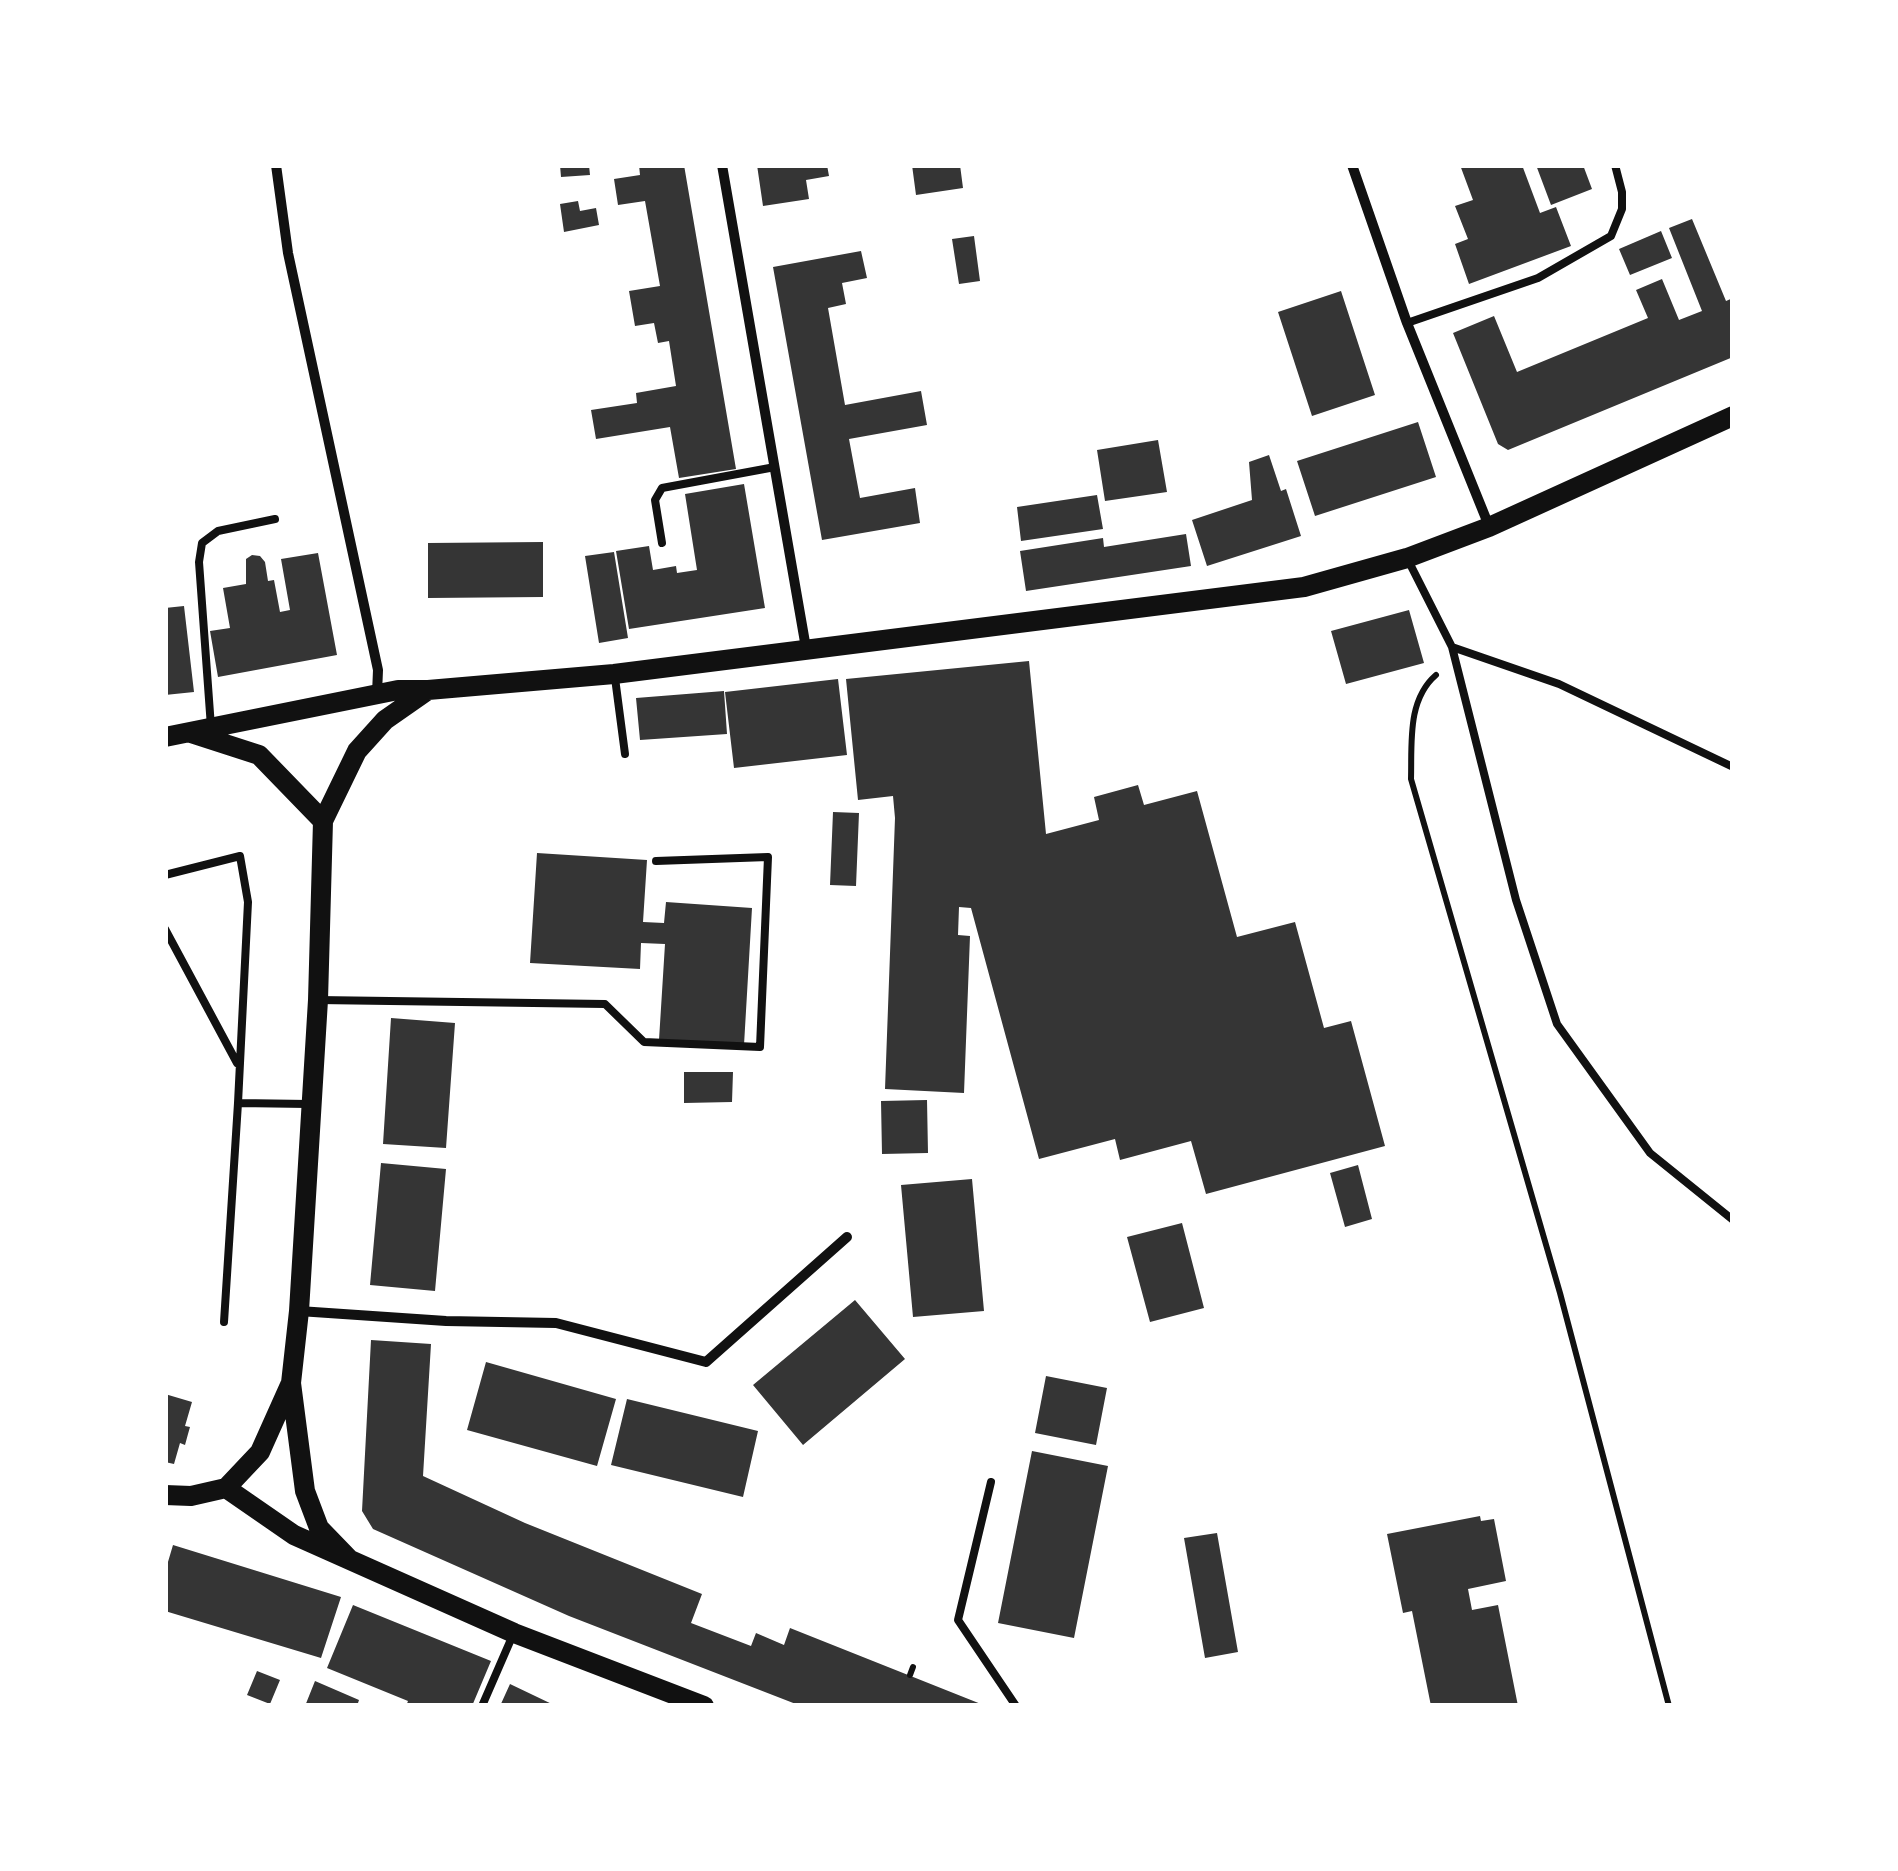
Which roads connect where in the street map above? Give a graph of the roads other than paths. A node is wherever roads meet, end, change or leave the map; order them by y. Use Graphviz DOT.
graph roads {
  1 [pos="276,165"];
  2 [pos="722,165"];
  3 [pos="1352,165"];
  4 [pos="1615,165"];
  5 [pos="1407,323"];
  6 [pos="1733,416"];
  7 [pos="775,468"];
  8 [pos="274,518"];
  9 [pos="1490,528"];
  10 [pos="662,543"];
  11 [pos="1406,558"];
  12 [pos="1452,647"];
  13 [pos="806,648"];
  14 [pos="614,674"];
  15 [pos="428,690"];
  16 [pos="377,694"];
  17 [pos="210,727"];
  18 [pos="187,732"];
  19 [pos="165,737"];
  20 [pos="625,754"];
  21 [pos="1733,767"];
  22 [pos="323,821"];
  23 [pos="656,860"];
  24 [pos="165,875"];
  25 [pos="165,929"];
  26 [pos="318,1000"];
  27 [pos="240,1066"];
  28 [pos="238,1103"];
  29 [pos="312,1104"];
  30 [pos="1733,1220"];
  31 [pos="847,1237"];
  32 [pos="300,1311"];
  33 [pos="224,1322"];
  34 [pos="291,1383"];
  35 [pos="991,1482"];
  36 [pos="226,1488"];
  37 [pos="165,1495"];
  38 [pos="350,1559"];
  39 [pos="514,1633"];
  40 [pos="482,1706"];
  41 [pos="704,1706"];
  42 [pos="1016,1706"];
  1 -- 16 [label="street"];
  2 -- 7 [label="street"];
  3 -- 5 [label="street"];
  4 -- 5 [label="lane"];
  5 -- 9 [label="street"];
  6 -- 9 [label="main road"];
  7 -- 10 [label="lane"];
  7 -- 13 [label="street"];
  8 -- 17 [label="lane"];
  9 -- 11 [label="main road"];
  11 -- 12 [label="lane"];
  11 -- 13 [label="main road"];
  12 -- 21 [label="lane"];
  12 -- 30 [label="lane"];
  13 -- 14 [label="main road"];
  14 -- 15 [label="main road"];
  14 -- 20 [label="lane"];
  15 -- 16 [label="main road"];
  15 -- 22 [label="main road"];
  16 -- 17 [label="main road"];
  17 -- 18 [label="main road"];
  18 -- 19 [label="main road"];
  18 -- 22 [label="main road"];
  22 -- 26 [label="main road"];
  23 -- 26 [label="lane"];
  24 -- 27 [label="lane"];
  25 -- 27 [label="lane"];
  26 -- 29 [label="main road"];
  27 -- 28 [label="lane"];
  28 -- 29 [label="lane"];
  28 -- 33 [label="lane"];
  29 -- 32 [label="main road"];
  31 -- 32 [label="street"];
  32 -- 34 [label="main road"];
  34 -- 36 [label="main road"];
  34 -- 38 [label="main road"];
  35 -- 42 [label="lane"];
  36 -- 37 [label="main road"];
  36 -- 38 [label="main road"];
  38 -- 39 [label="main road"];
  39 -- 40 [label="lane"];
  39 -- 41 [label="main road"];
}
